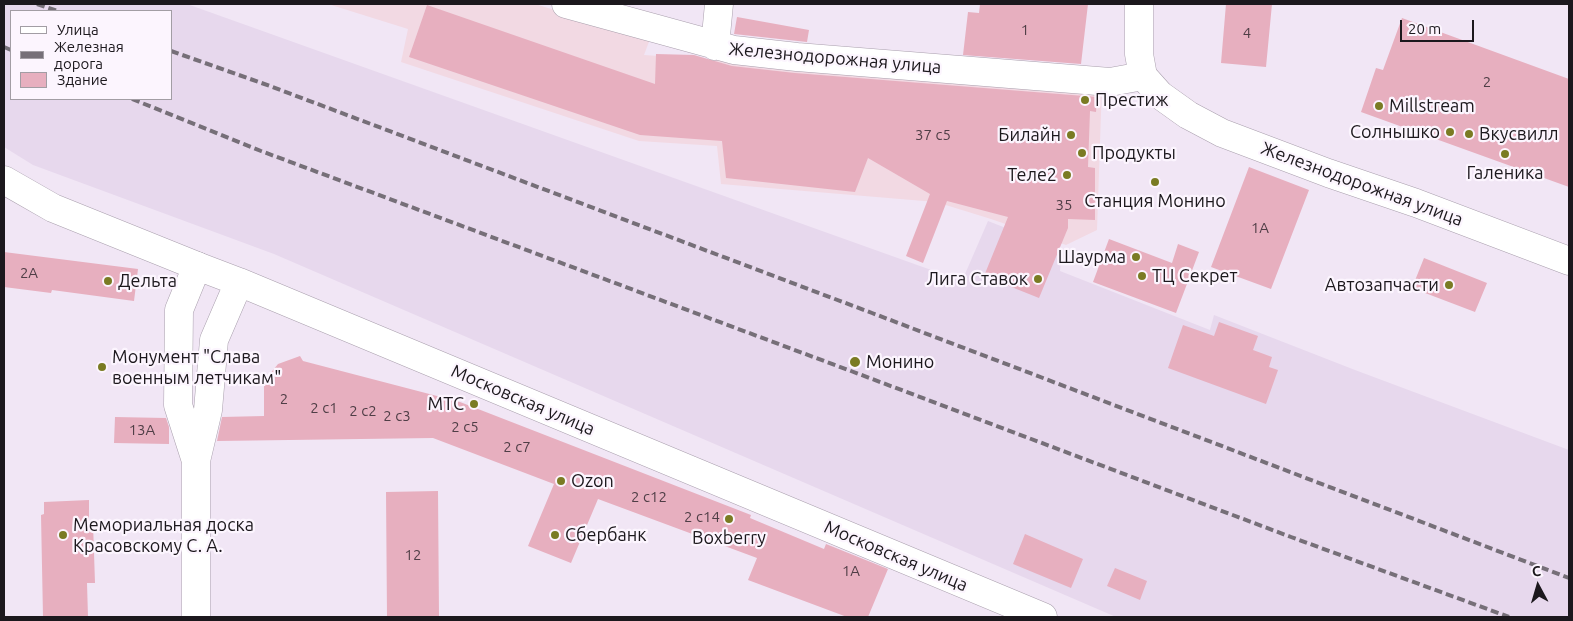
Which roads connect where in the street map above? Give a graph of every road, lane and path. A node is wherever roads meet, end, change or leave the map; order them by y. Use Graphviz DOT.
graph roads {
  1 [pos="566,4"];
  2 [pos="719,4"];
  3 [pos="1139,4"];
  4 [pos="715,46"];
  5 [pos="1152,86"];
  6 [pos="4,180"];
  7 [pos="1569,261"];
  8 [pos="197,266"];
  9 [pos="239,282"];
  10 [pos="196,462"];
  11 [pos="196,617"];
  12 [pos="1043,617"];
  1 -- 4 [label="street, Железнодорожная улица"];
  2 -- 4 [label="street"];
  3 -- 5 [label="street"];
  4 -- 5 [label="street, Железнодорожная улица"];
  5 -- 7 [label="street, Железнодорожная улица"];
  6 -- 8 [label="street, Московская улица"];
  8 -- 9 [label="street, Московская улица"];
  8 -- 10 [label="street"];
  9 -- 10 [label="street"];
  9 -- 12 [label="street, Московская улица"];
  10 -- 11 [label="street"];
}
